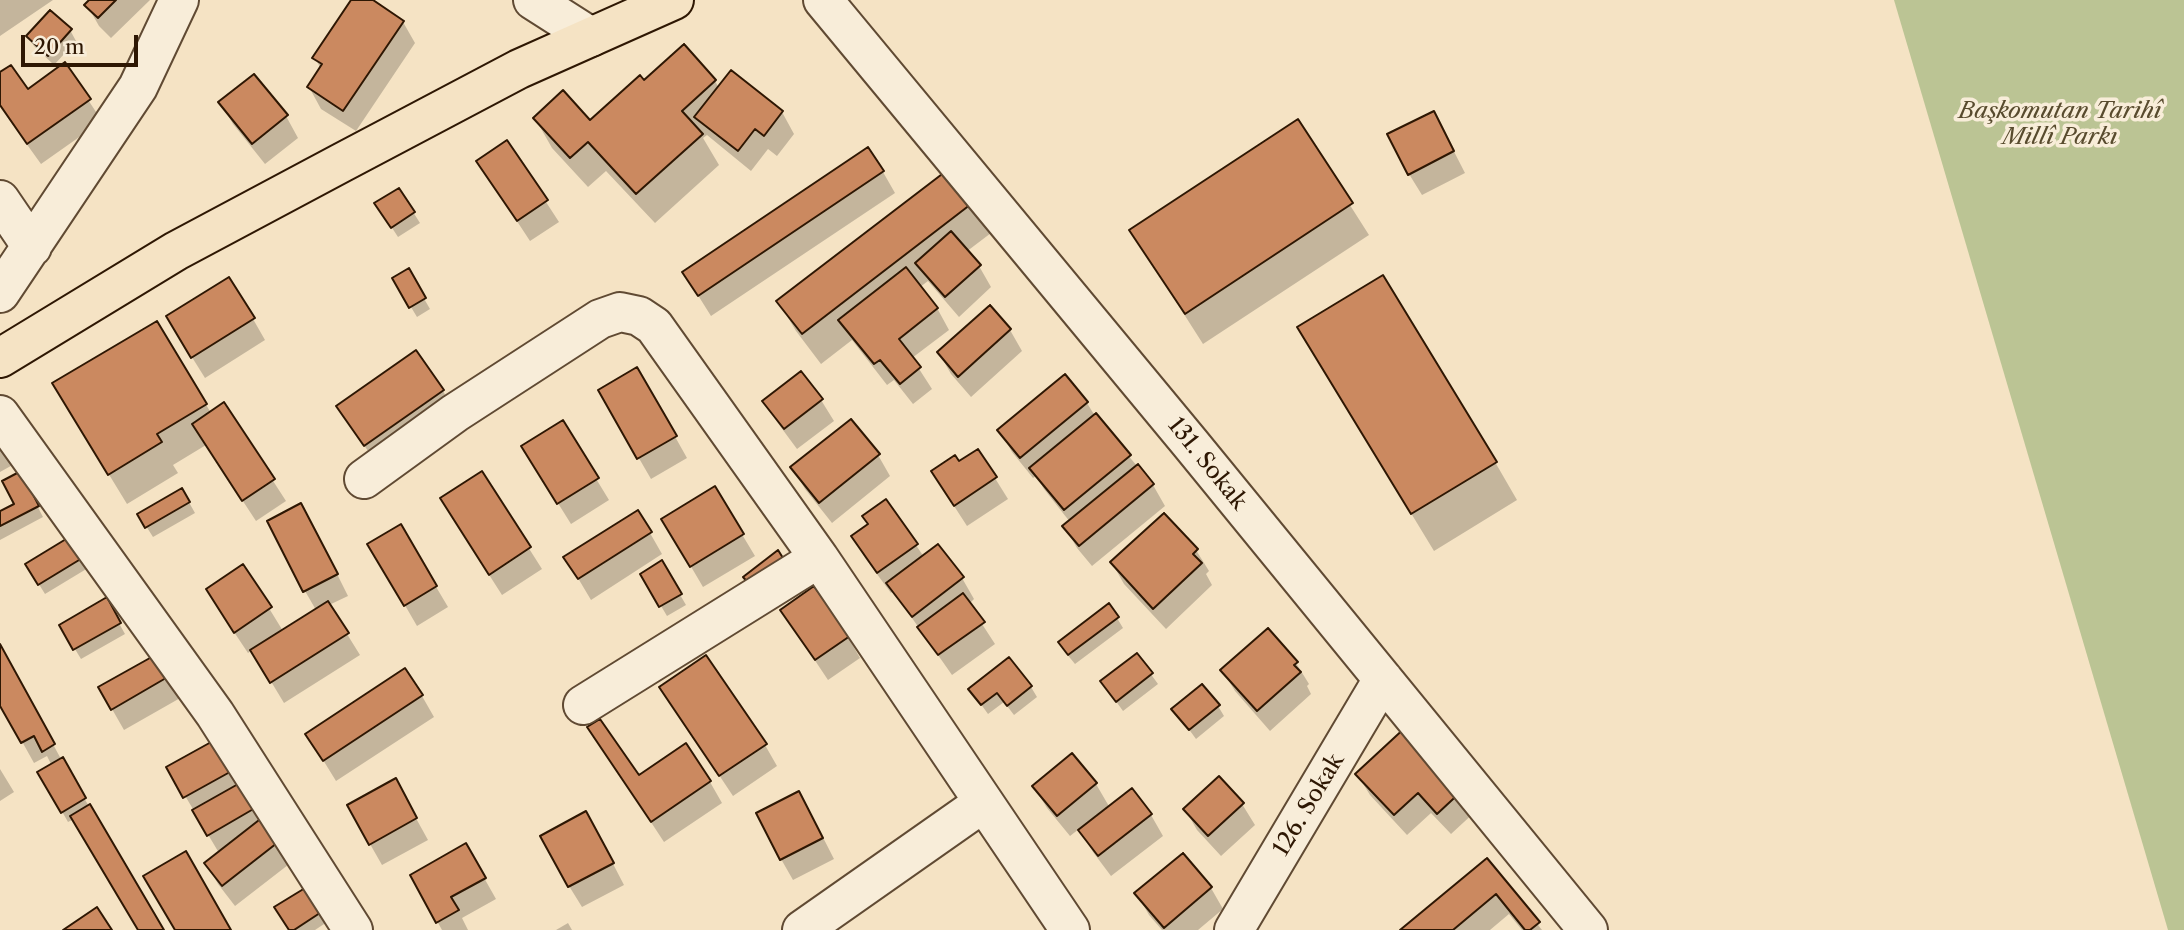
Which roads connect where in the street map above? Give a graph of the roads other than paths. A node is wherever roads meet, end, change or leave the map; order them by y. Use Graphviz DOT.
graph roads {
  1 [pos="179,0"];
  2 [pos="533,0"];
  3 [pos="674,0"];
  4 [pos="823,0"];
  5 [pos="591,37"];
  6 [pos="0,200"];
  7 [pos="32,247"];
  8 [pos="0,293"];
  9 [pos="0,358"];
  10 [pos="0,415"];
  11 [pos="364,480"];
  12 [pos="819,558"];
  13 [pos="1383,679"];
  14 [pos="583,705"];
  15 [pos="983,803"];
  16 [pos="1586,929"];
  17 [pos="353,930"];
  18 [pos="802,930"];
  19 [pos="1070,930"];
  20 [pos="1234,930"];
  1 -- 7 [label="street"];
  2 -- 5 [label="street"];
  3 -- 5 [label="main road"];
  4 -- 13 [label="street, 131. Sokak"];
  5 -- 9 [label="main road"];
  6 -- 7 [label="street"];
  7 -- 8 [label="street"];
  10 -- 17 [label="street"];
  11 -- 12 [label="street"];
  12 -- 14 [label="street"];
  12 -- 15 [label="street"];
  13 -- 16 [label="street, 131. Sokak"];
  13 -- 20 [label="street, 126. Sokak"];
  15 -- 18 [label="street"];
  15 -- 19 [label="street"];
}
